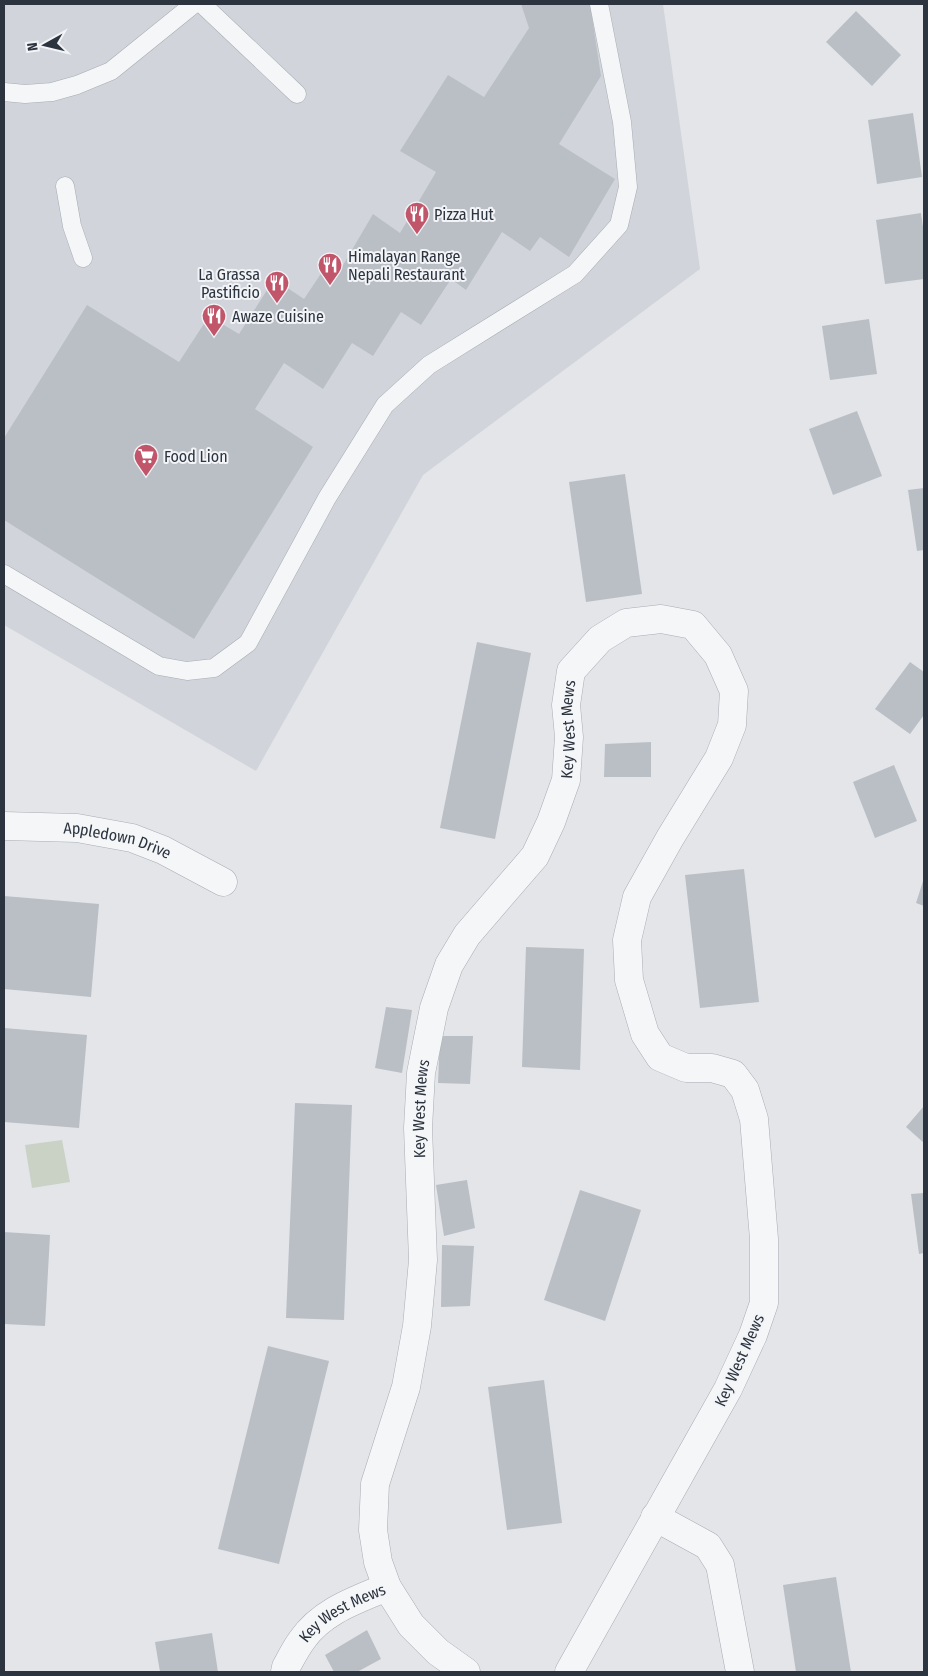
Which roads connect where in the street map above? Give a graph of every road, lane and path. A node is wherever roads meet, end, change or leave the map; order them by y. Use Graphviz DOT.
graph roads {
  1 [pos="194,4"];
  2 [pos="202,4"];
  3 [pos="599,4"];
  4 [pos="4,92"];
  5 [pos="297,94"];
  6 [pos="65,186"];
  7 [pos="83,258"];
  8 [pos="4,574"];
  9 [pos="4,826"];
  10 [pos="223,882"];
  11 [pos="655,1517"];
  12 [pos="388,1587"];
  13 [pos="286,1672"];
  14 [pos="466,1672"];
  15 [pos="569,1672"];
  16 [pos="740,1672"];
  1 -- 4 [label="lane"];
  2 -- 5 [label="lane"];
  3 -- 8 [label="lane"];
  6 -- 7 [label="lane"];
  9 -- 10 [label="street, Appledown Drive"];
  11 -- 12 [label="street, Key West Mews"];
  11 -- 15 [label="street, Key West Mews"];
  11 -- 16 [label="street"];
  12 -- 13 [label="street, Key West Mews"];
  12 -- 14 [label="street"];
}
